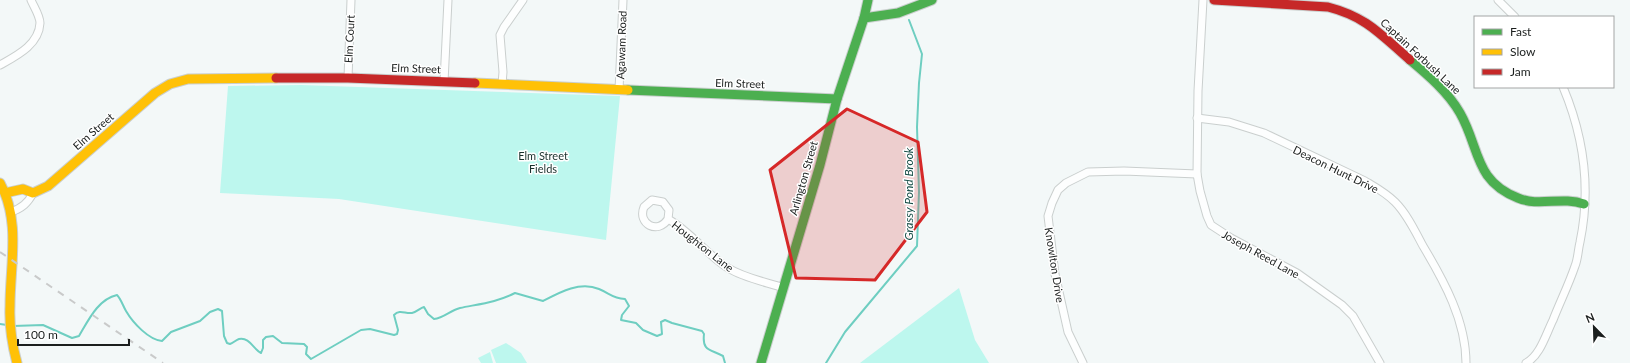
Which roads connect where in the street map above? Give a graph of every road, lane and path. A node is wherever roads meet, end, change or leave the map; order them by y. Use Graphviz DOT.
graph roads {
  1 [pos="30,0"];
  2 [pos="351,0"];
  3 [pos="448,0"];
  4 [pos="523,0"];
  5 [pos="623,0"];
  6 [pos="868,0"];
  7 [pos="932,0"];
  8 [pos="1203,0"];
  9 [pos="1214,0"];
  10 [pos="1498,0"];
  11 [pos="1514,16"];
  12 [pos="864,18"];
  13 [pos="0,65"];
  14 [pos="348,78"];
  15 [pos="444,82"];
  16 [pos="502,84"];
  17 [pos="1563,88"];
  18 [pos="620,90"];
  19 [pos="837,99"];
  20 [pos="1197,118"];
  21 [pos="1197,174"];
  22 [pos="0,183"];
  23 [pos="33,192"];
  24 [pos="5,193"];
  25 [pos="1584,204"];
  26 [pos="11,212"];
  27 [pos="668,219"];
  28 [pos="784,288"];
  29 [pos="16,363"];
  30 [pos="762,363"];
  31 [pos="1084,363"];
  32 [pos="1380,363"];
  33 [pos="1466,363"];
  34 [pos="1526,363"];
  1 -- 13 [label="street"];
  2 -- 14 [label="street, Elm Court"];
  3 -- 15 [label="street"];
  4 -- 16 [label="street"];
  5 -- 18 [label="street, Agawam Road"];
  6 -- 12 [label="street, Arlington Street"];
  7 -- 12 [label="street"];
  8 -- 20 [label="street, Joseph Reed Lane"];
  9 -- 25 [label="street, Captain Forbush Lane"];
  10 -- 11 [label="street"];
  12 -- 19 [label="street, Arlington Street"];
  14 -- 15 [label="street, Elm Street"];
  14 -- 23 [label="street, Elm Street"];
  15 -- 16 [label="street, Elm Street"];
  16 -- 18 [label="street, Elm Street"];
  17 -- 25 [label="street"];
  18 -- 19 [label="street, Elm Street"];
  19 -- 28 [label="street, Arlington Street"];
  20 -- 21 [label="street, Joseph Reed Lane"];
  20 -- 33 [label="street, Deacon Hunt Drive"];
  21 -- 31 [label="street, Knowlton Drive"];
  21 -- 32 [label="street, Joseph Reed Lane"];
  22 -- 24 [label="street"];
  23 -- 24 [label="street, Elm Street"];
  23 -- 26 [label="street, Elm Street"];
  24 -- 26 [label="street"];
  25 -- 34 [label="street"];
  26 -- 29 [label="street"];
  27 -- 28 [label="street, Houghton Lane"];
  28 -- 30 [label="street, Arlington Street"];
}
